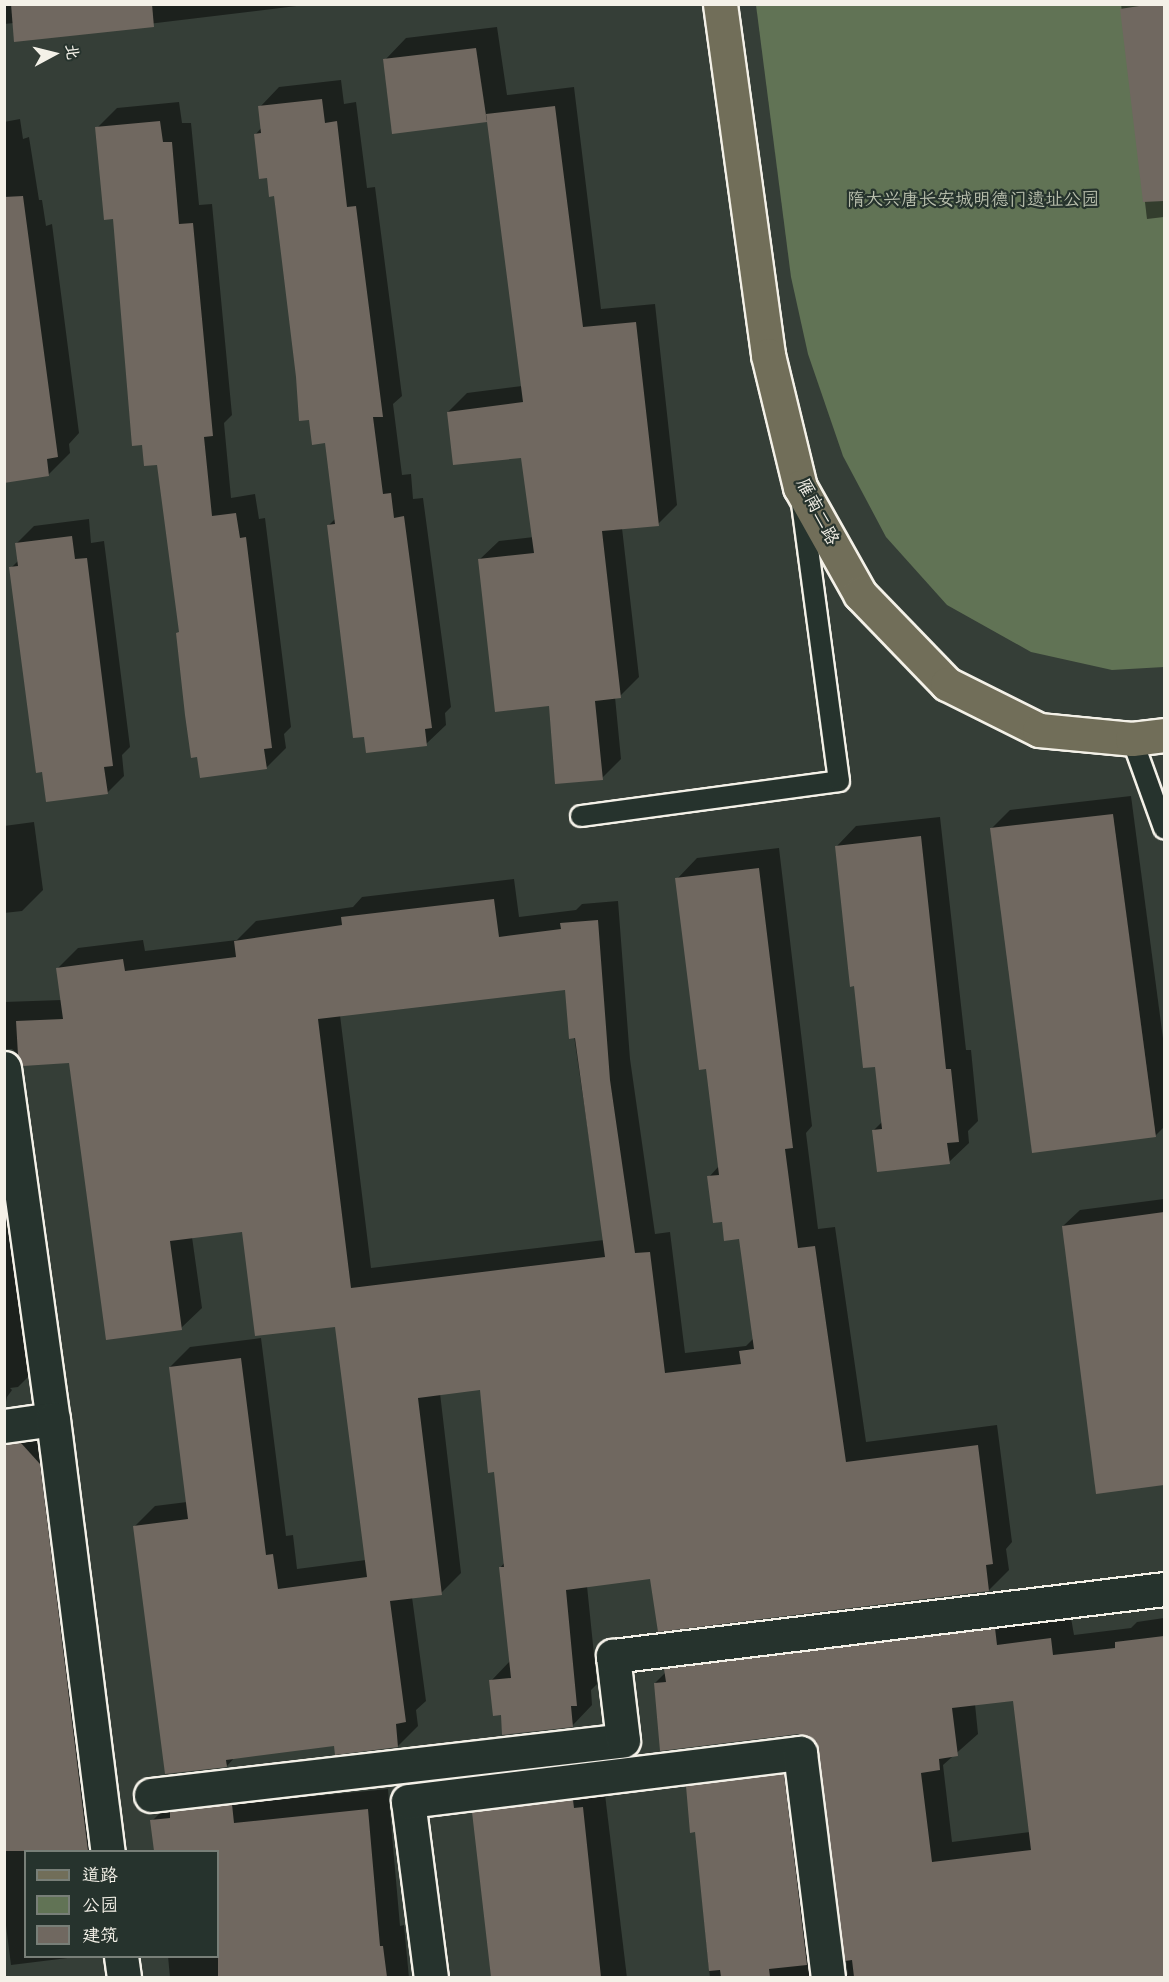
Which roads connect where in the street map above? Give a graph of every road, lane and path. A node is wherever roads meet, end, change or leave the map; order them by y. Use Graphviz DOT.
graph roads {
  1 [pos="720,4"];
  2 [pos="800,487"];
  3 [pos="1164,735"];
  4 [pos="1132,738"];
  5 [pos="581,816"];
  6 [pos="1164,828"];
  7 [pos="4,1068"];
  8 [pos="53,1419"];
  9 [pos="4,1426"];
  10 [pos="1164,1589"];
  11 [pos="151,1796"];
  12 [pos="108,1850"];
  13 [pos="121,1958"];
  14 [pos="124,1977"];
  15 [pos="431,1977"];
  16 [pos="828,1977"];
  1 -- 2 [label="main road, 雁南二路"];
  2 -- 4 [label="main road, 雁南二路"];
  2 -- 5 [label="lane"];
  3 -- 4 [label="main road, 雁南二路"];
  4 -- 6 [label="lane"];
  7 -- 8 [label="street"];
  8 -- 9 [label="street"];
  8 -- 12 [label="street"];
  10 -- 11 [label="street"];
  13 -- 14 [label="street"];
  15 -- 16 [label="street"];
}
